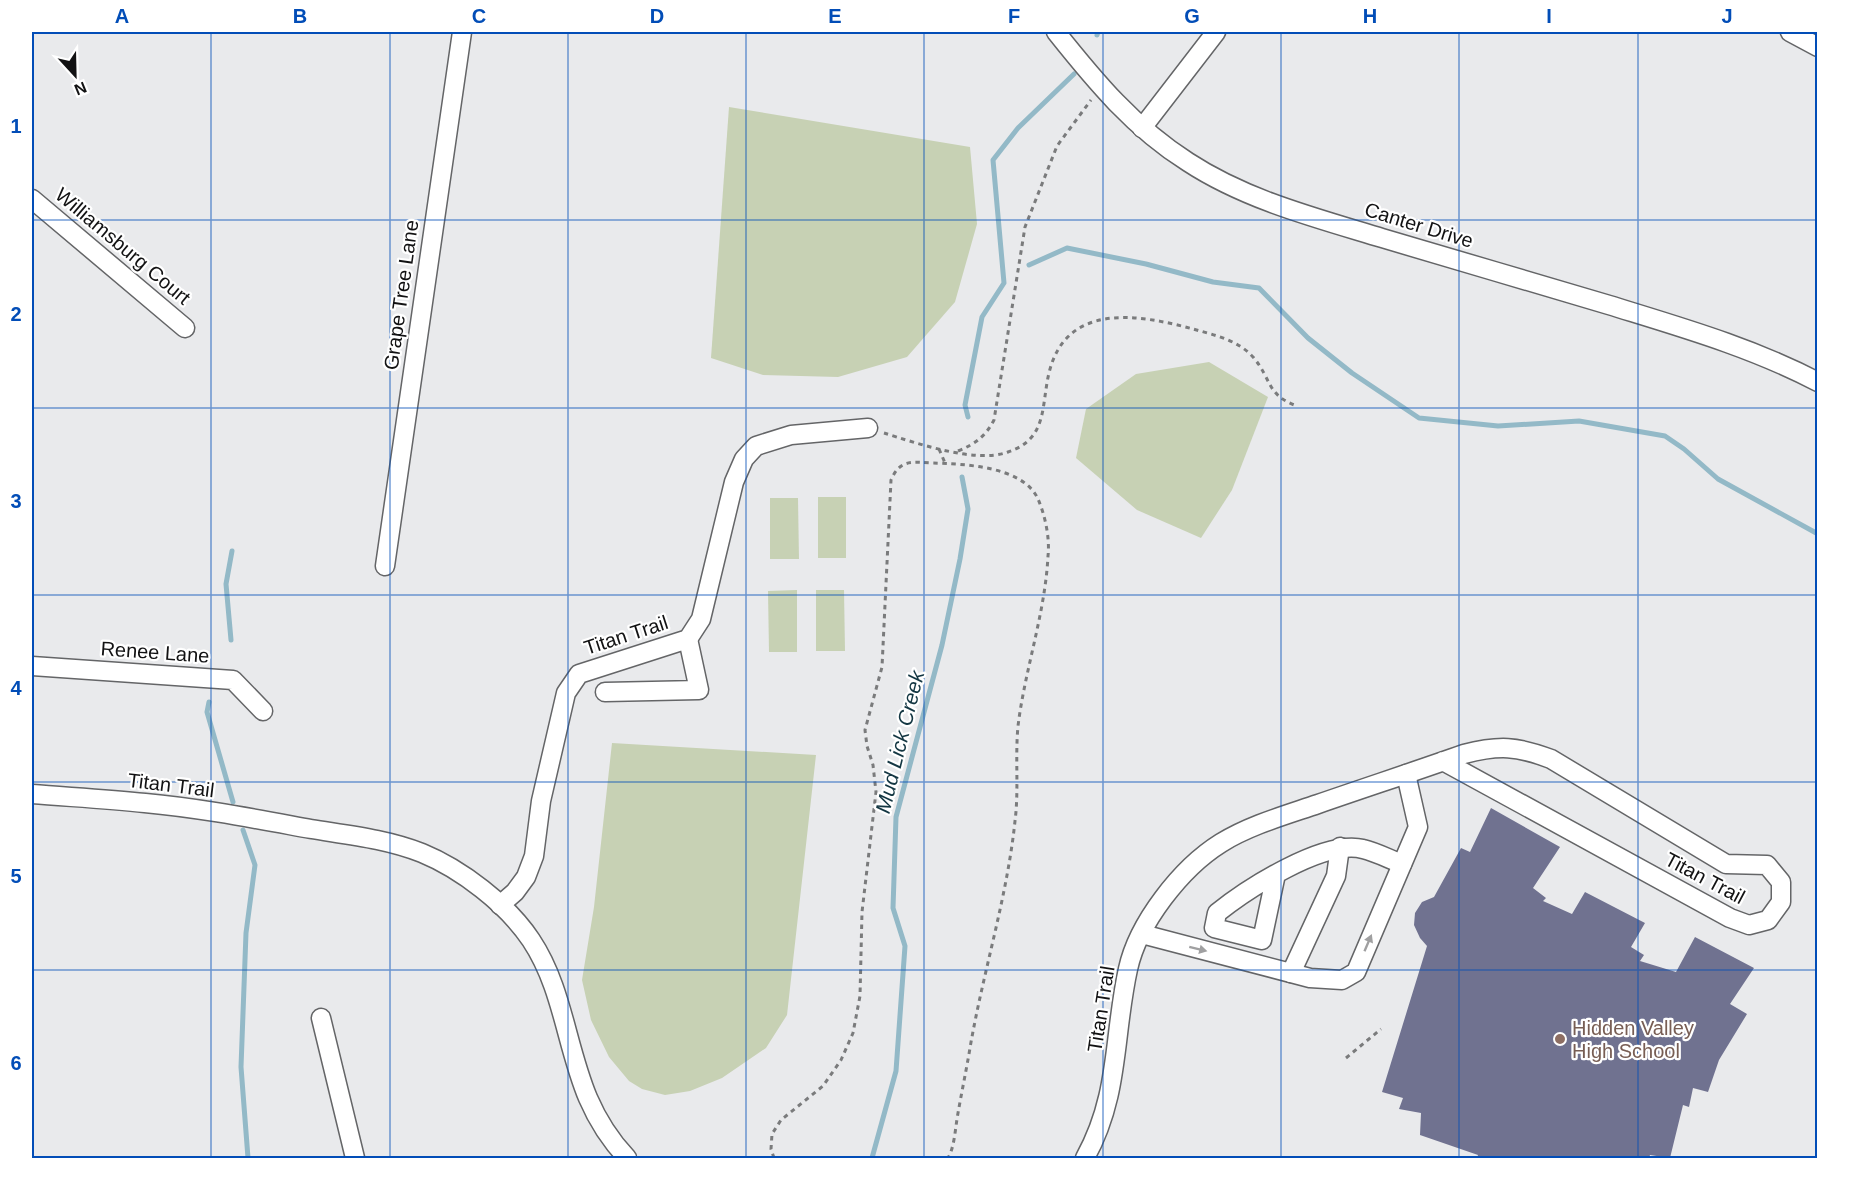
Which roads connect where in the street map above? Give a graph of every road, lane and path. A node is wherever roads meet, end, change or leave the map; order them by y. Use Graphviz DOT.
graph roads {
  1 [pos="462,32"];
  2 [pos="1056,32"];
  3 [pos="1216,32"];
  4 [pos="1790,32"];
  5 [pos="1818,47"];
  6 [pos="1102,88"];
  7 [pos="1142,128"];
  8 [pos="32,199"];
  9 [pos="185,328"];
  10 [pos="1818,382"];
  11 [pos="1297,406"];
  12 [pos="868,428"];
  13 [pos="939,449"];
  14 [pos="956,451"];
  15 [pos="945,463"];
  16 [pos="385,566"];
  17 [pos="688,639"];
  18 [pos="32,666"];
  19 [pos="605,692"];
  20 [pos="263,711"];
  21 [pos="1443,761"];
  22 [pos="1406,774"];
  23 [pos="32,794"];
  24 [pos="1340,847"];
  25 [pos="1402,864"];
  26 [pos="1276,874"];
  27 [pos="501,905"];
  28 [pos="1142,934"];
  29 [pos="1291,973"];
  30 [pos="321,1018"];
  31 [pos="1380,1029"];
  32 [pos="1346,1058"];
  33 [pos="355,1158"];
  34 [pos="627,1158"];
  35 [pos="774,1158"];
  36 [pos="948,1158"];
  37 [pos="1085,1158"];
  1 -- 16 [label="street, Grape Tree Lane"];
  2 -- 6 [label="street, Canter Drive"];
  3 -- 7 [label="street"];
  4 -- 5 [label="street"];
  6 -- 7 [label="street, Canter Drive"];
  6 -- 14 [label="path"];
  7 -- 10 [label="street, Canter Drive"];
  8 -- 9 [label="street, Williamsburg Court"];
  11 -- 14 [label="path"];
  12 -- 13 [label="path"];
  12 -- 17 [label="street, Titan Trail"];
  13 -- 14 [label="path"];
  13 -- 15 [label="path"];
  15 -- 35 [label="path"];
  15 -- 36 [label="path"];
  17 -- 19 [label="street"];
  17 -- 27 [label="street, Titan Trail"];
  18 -- 20 [label="street, Renee Lane"];
  21 -- 21 [label="street, Titan Trail"];
  21 -- 22 [label="street, Titan Trail"];
  22 -- 25 [label="street"];
  22 -- 28 [label="street, Titan Trail"];
  23 -- 27 [label="street, Titan Trail"];
  24 -- 25 [label="street"];
  24 -- 26 [label="street"];
  24 -- 29 [label="street"];
  29 -- 25 [label="street, one-way"];
  27 -- 34 [label="street, Titan Trail"];
  28 -- 29 [label="street, one-way"];
  28 -- 37 [label="street, Titan Trail"];
  30 -- 33 [label="street"];
  31 -- 32 [label="path"];
}
